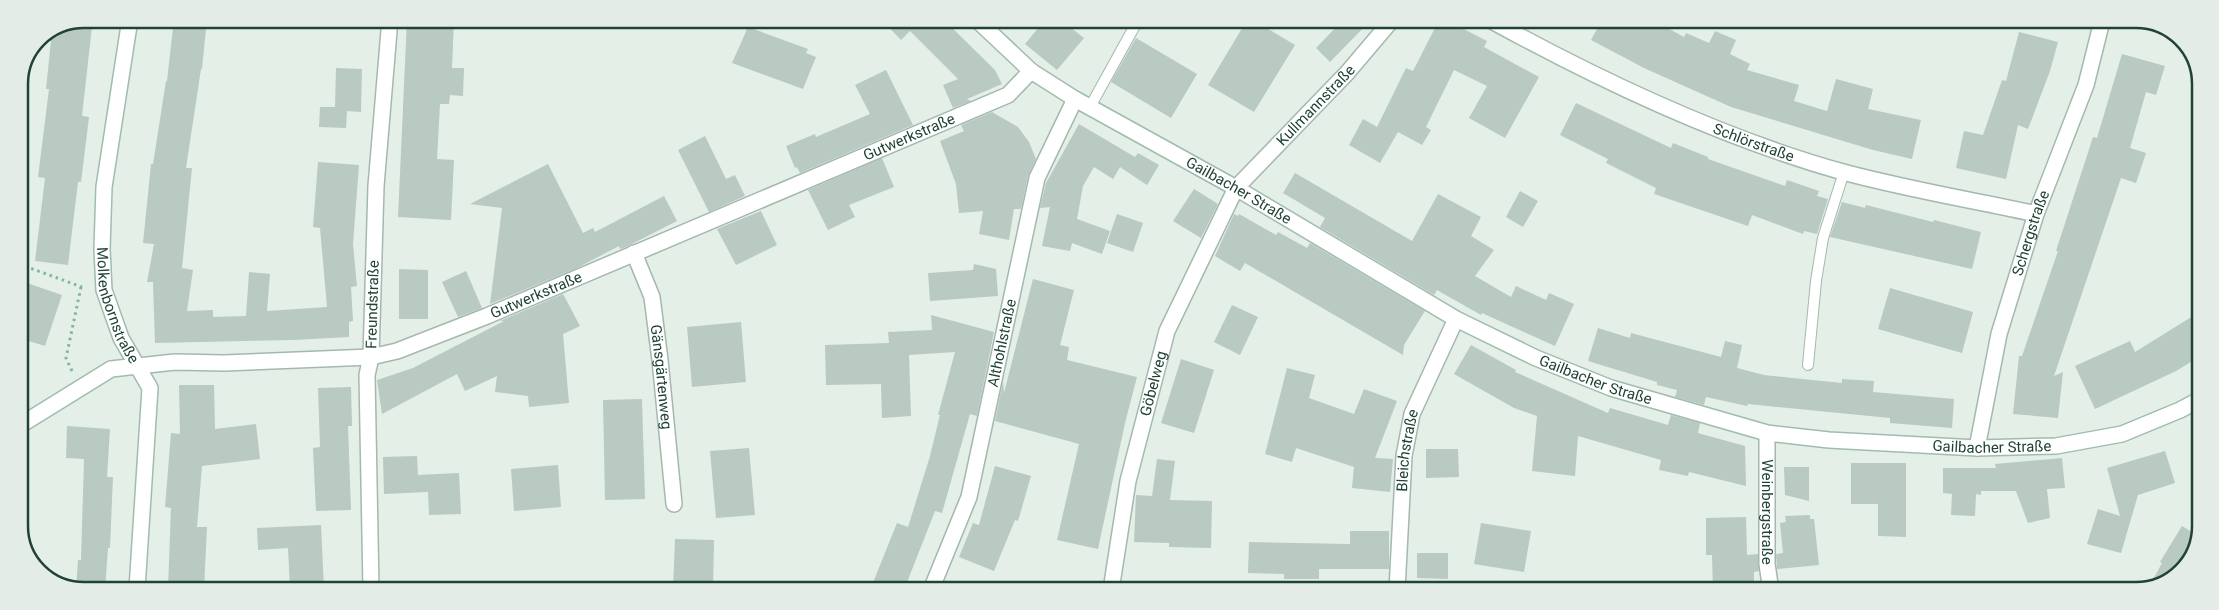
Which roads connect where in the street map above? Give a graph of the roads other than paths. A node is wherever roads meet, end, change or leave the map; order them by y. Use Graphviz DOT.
graph roads {
  1 [pos="129,28"];
  2 [pos="389,28"];
  3 [pos="985,28"];
  4 [pos="1134,28"];
  5 [pos="1385,28"];
  6 [pos="1505,28"];
  7 [pos="2100,28"];
  8 [pos="1031,71"];
  9 [pos="1075,99"];
  10 [pos="1090,107"];
  11 [pos="1844,172"];
  12 [pos="1236,188"];
  13 [pos="2036,214"];
  14 [pos="634,252"];
  15 [pos="1456,319"];
  16 [pos="371,357"];
  17 [pos="1808,364"];
  18 [pos="138,366"];
  19 [pos="2192,404"];
  20 [pos="28,421"];
  21 [pos="1767,433"];
  22 [pos="1977,448"];
  23 [pos="674,504"];
  24 [pos="137,582"];
  25 [pos="371,582"];
  26 [pos="933,582"];
  27 [pos="1112,582"];
  28 [pos="1397,582"];
  29 [pos="1769,582"];
  1 -- 18 [label="street, Molkenbornstraße"];
  2 -- 16 [label="street, Freundstraße"];
  3 -- 8 [label="street, Gailbacher Straße"];
  4 -- 10 [label="lane"];
  5 -- 12 [label="street, Kullmannstraße"];
  6 -- 11 [label="street, Schlörstraße"];
  7 -- 13 [label="street, Schergstraße"];
  8 -- 9 [label="street, Gailbacher Straße"];
  8 -- 14 [label="street, Gutwerkstraße"];
  9 -- 10 [label="street, Gailbacher Straße"];
  9 -- 26 [label="street, Althohlstraße"];
  10 -- 12 [label="street, Gailbacher Straße"];
  11 -- 13 [label="street, Schlörstraße"];
  11 -- 17 [label="lane"];
  12 -- 15 [label="street, Gailbacher Straße"];
  12 -- 27 [label="street, Göbelweg"];
  13 -- 22 [label="street, Schergstraße"];
  14 -- 16 [label="street, Gutwerkstraße"];
  14 -- 23 [label="street, Gänsgärtenweg"];
  15 -- 21 [label="street, Gailbacher Straße"];
  15 -- 28 [label="street, Bleichstraße"];
  16 -- 18 [label="street, Gutwerkstraße"];
  16 -- 25 [label="street, Freundstraße"];
  18 -- 20 [label="street, Gutwerkstraße"];
  18 -- 24 [label="street, Molkenbornstraße"];
  19 -- 22 [label="street, Gailbacher Straße"];
  21 -- 22 [label="street, Gailbacher Straße"];
  21 -- 29 [label="street, Weinbergstraße"];
}
